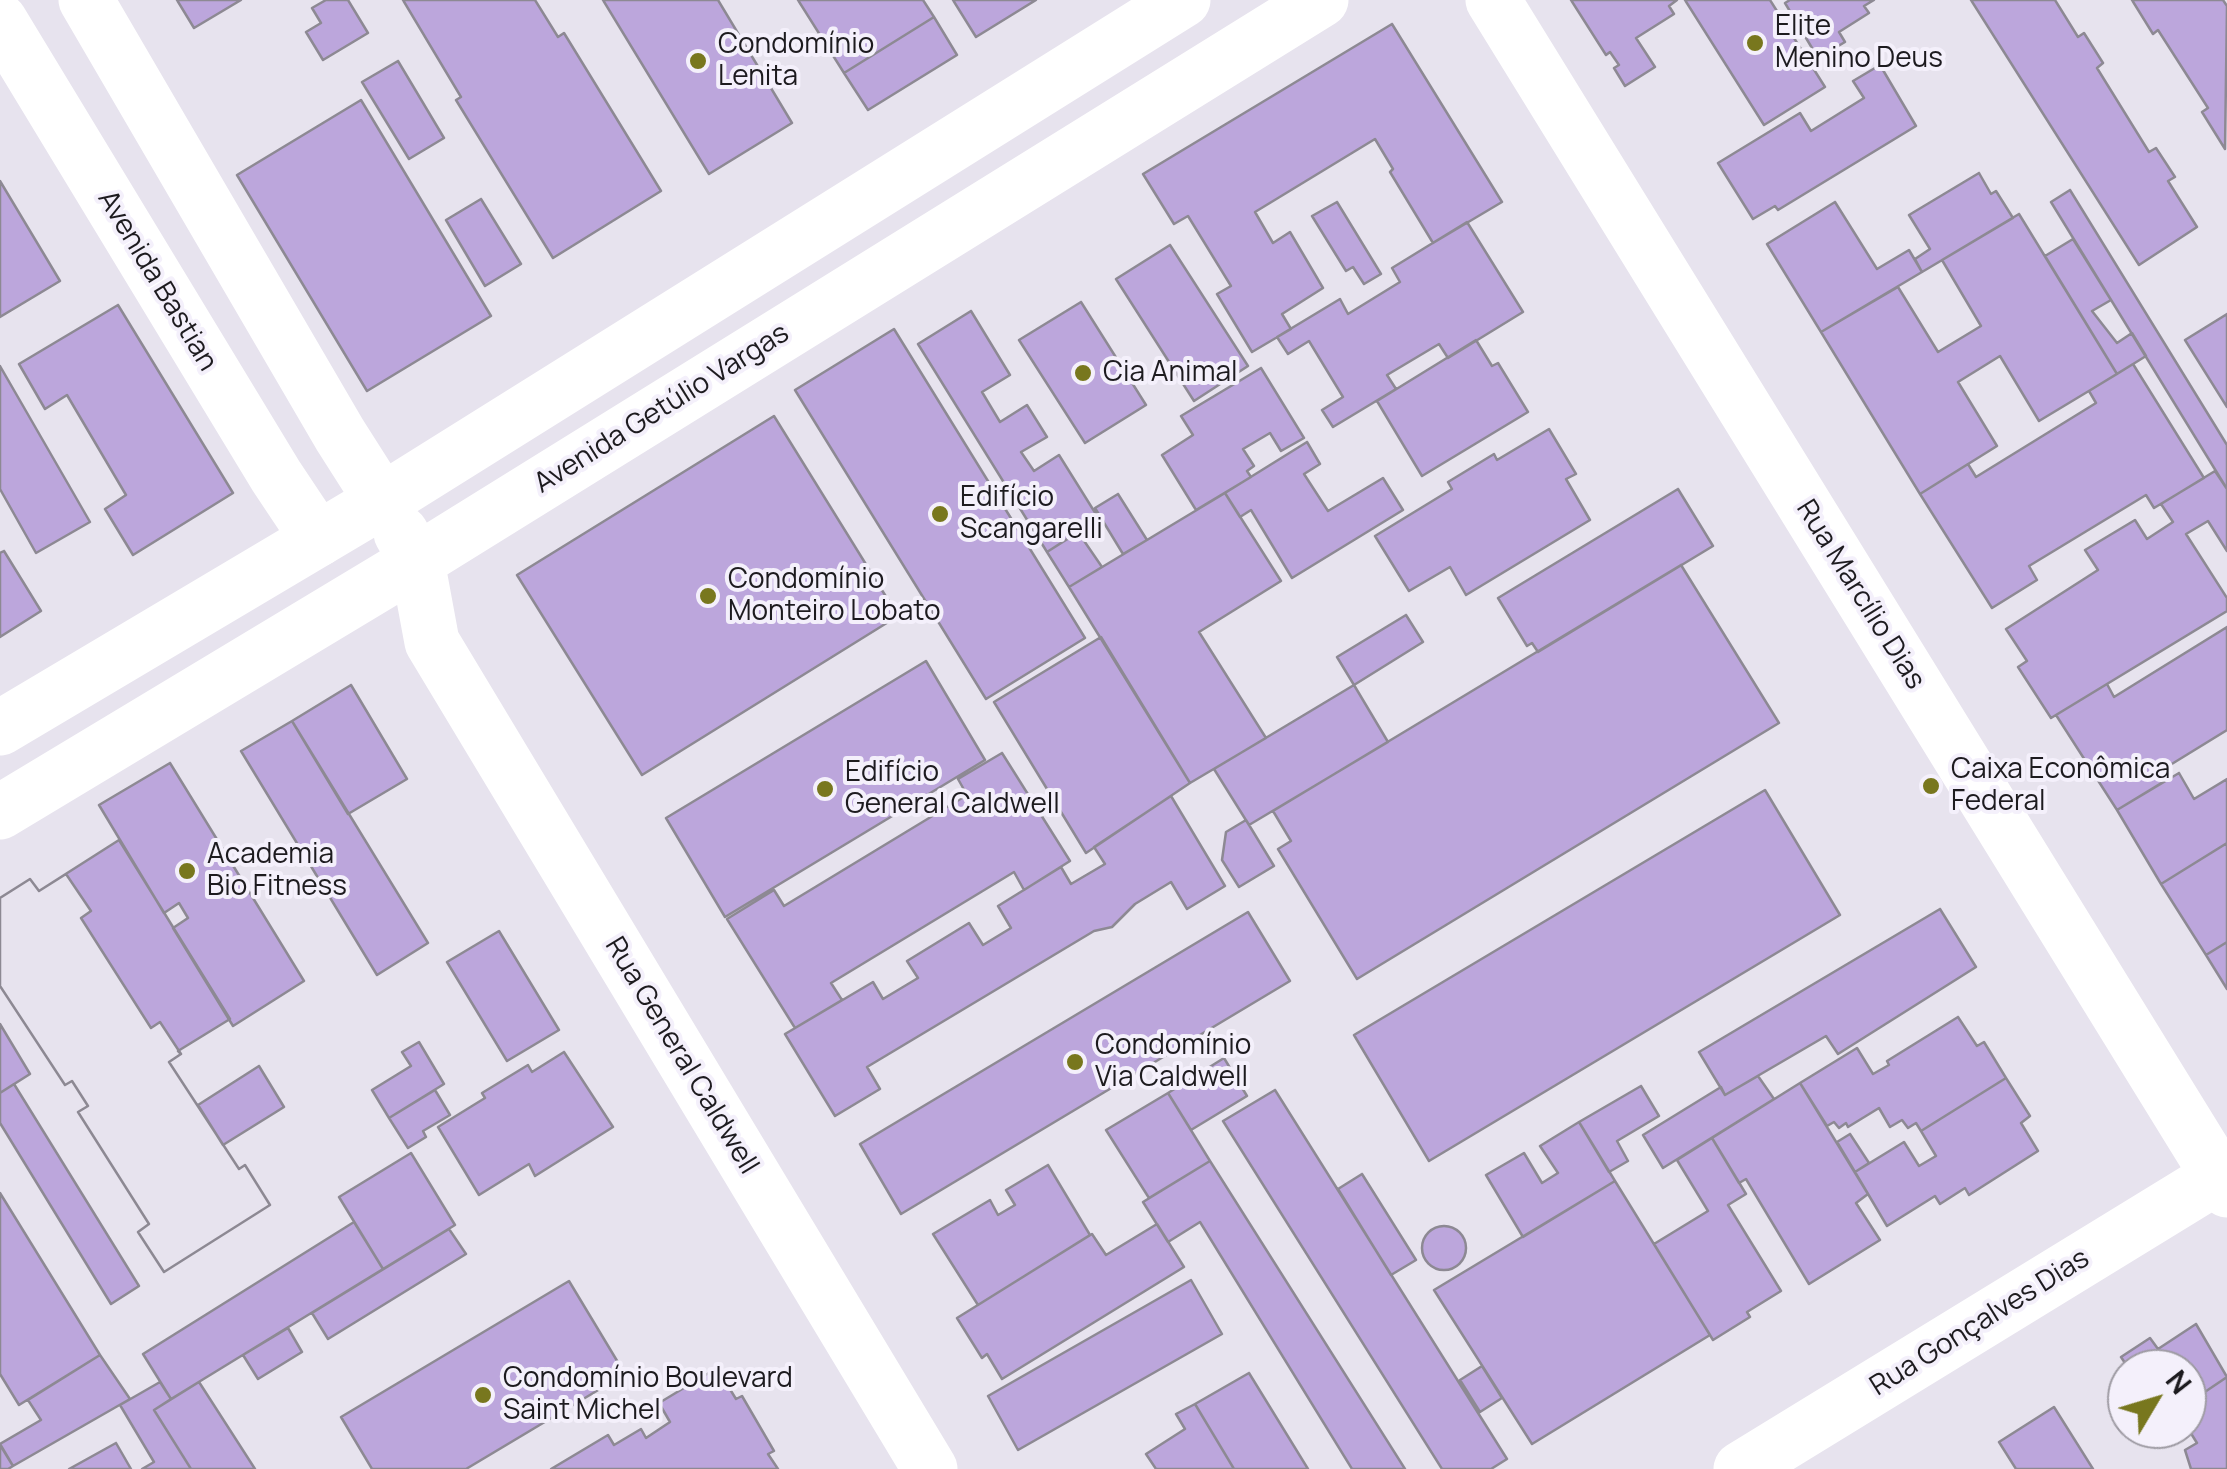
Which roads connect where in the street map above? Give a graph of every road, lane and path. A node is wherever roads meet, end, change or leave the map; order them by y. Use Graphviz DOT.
graph roads {
  1 [pos="86,0"];
  2 [pos="1183,0"];
  3 [pos="1321,0"];
  4 [pos="1494,0"];
  5 [pos="0,21"];
  6 [pos="382,500"];
  7 [pos="318,539"];
  8 [pos="417,561"];
  9 [pos="357,596"];
  10 [pos="432,642"];
  11 [pos="0,728"];
  12 [pos="0,812"];
  13 [pos="2223,1183"];
  14 [pos="930,1469"];
  15 [pos="1741,1469"];
  1 -- 6 [label="street"];
  2 -- 6 [label="street"];
  3 -- 8 [label="street, Avenida Getúlio Vargas"];
  4 -- 13 [label="street, Rua Marcílio Dias"];
  5 -- 7 [label="street, Avenida Bastian"];
  6 -- 7 [label="street"];
  6 -- 8 [label="street, Rua General Caldwell"];
  7 -- 9 [label="street, Rua General Caldwell"];
  7 -- 11 [label="street"];
  8 -- 9 [label="street, Avenida Getúlio Vargas"];
  8 -- 10 [label="street, Rua General Caldwell"];
  9 -- 10 [label="street, Rua General Caldwell"];
  9 -- 12 [label="street, Avenida Getúlio Vargas"];
  10 -- 14 [label="street, Rua General Caldwell"];
  13 -- 15 [label="street, Rua Gonçalves Dias"];
}
